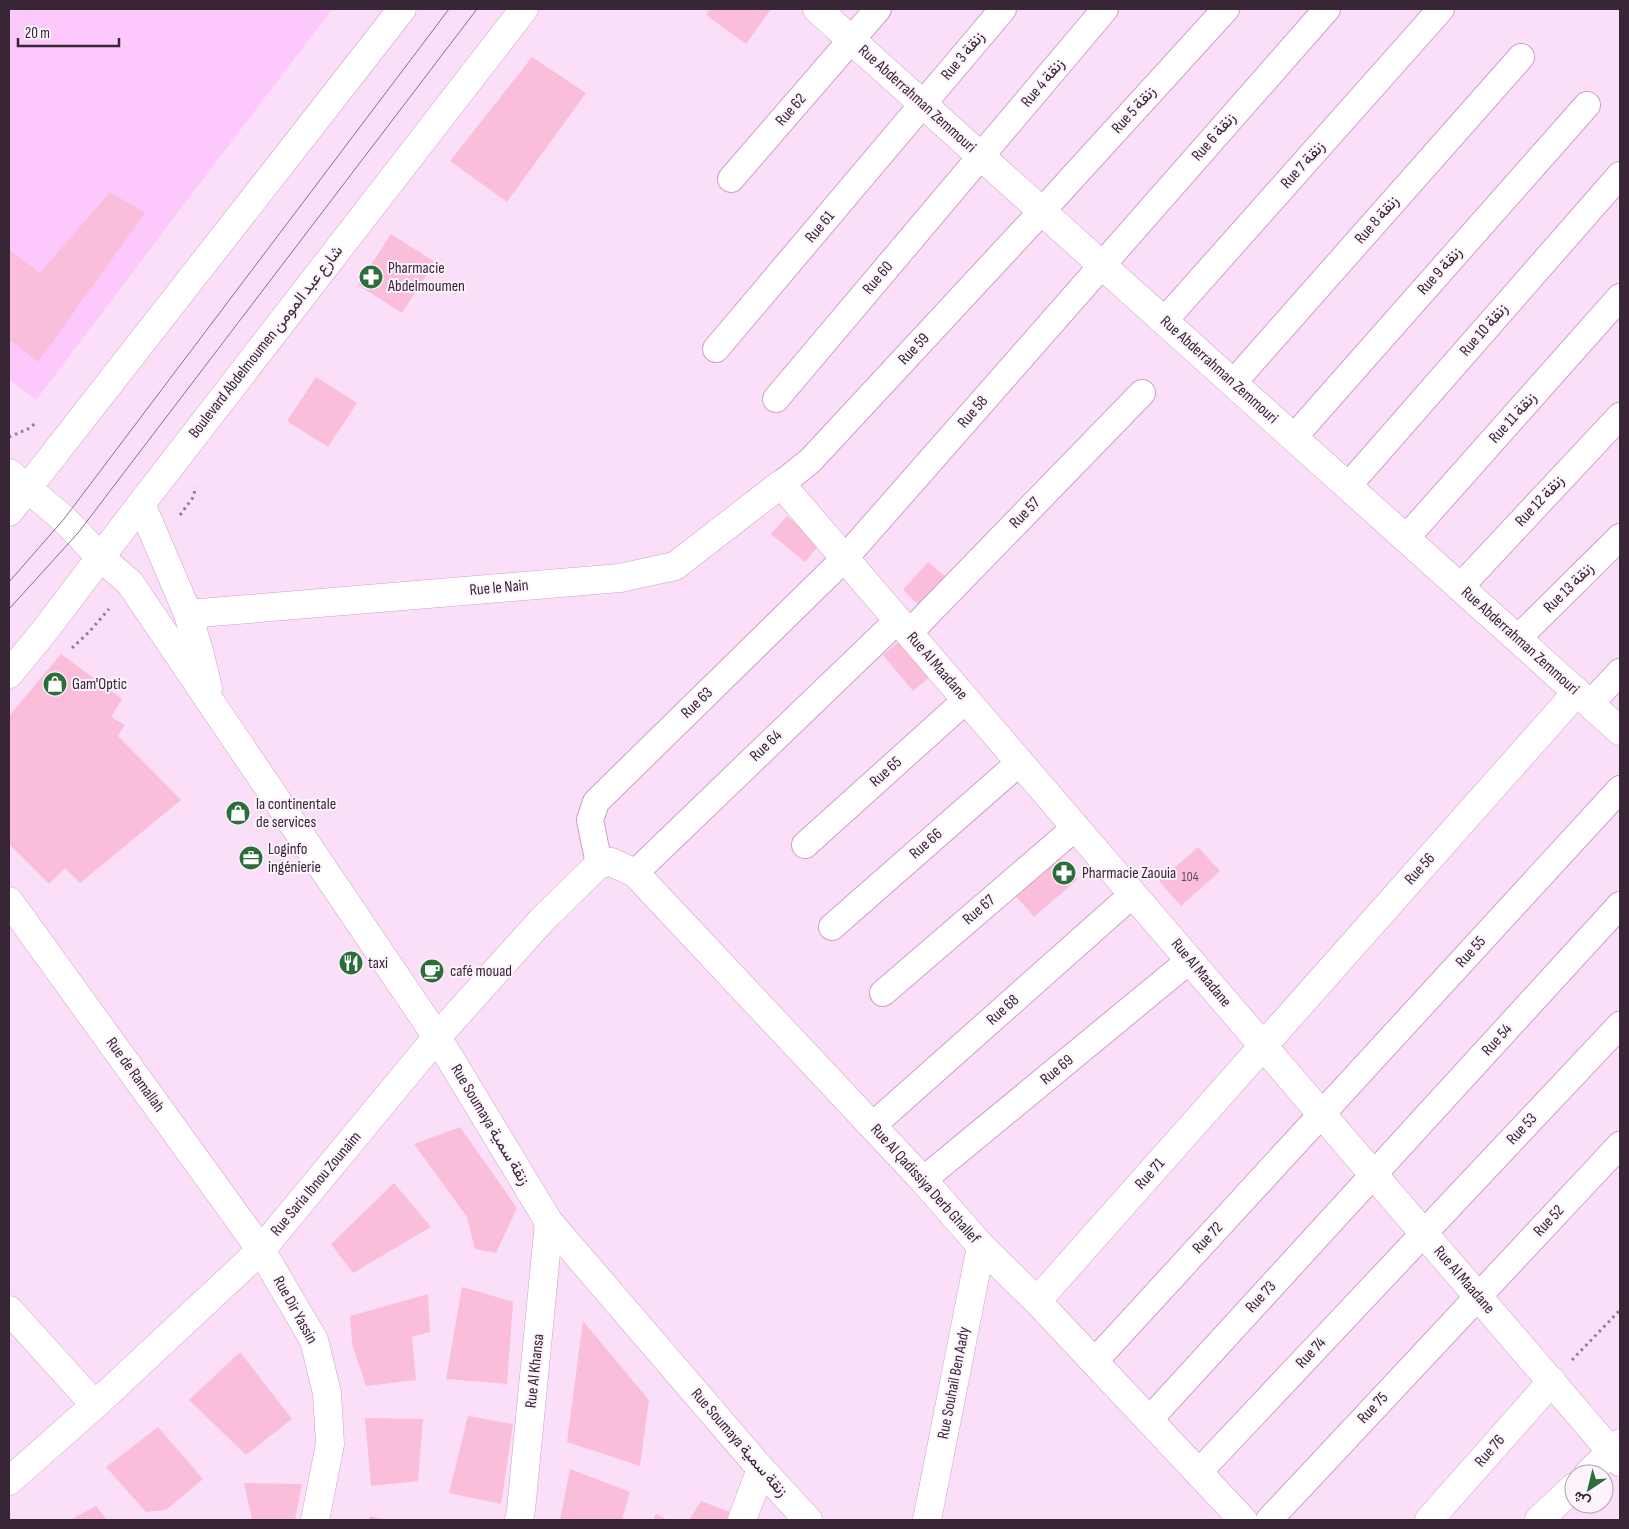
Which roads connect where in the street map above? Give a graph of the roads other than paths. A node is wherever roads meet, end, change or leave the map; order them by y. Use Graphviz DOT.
graph roads {
  1 [pos="402,9"];
  2 [pos="524,9"];
  3 [pos="817,9"];
  4 [pos="878,9"];
  5 [pos="1003,9"];
  6 [pos="1106,9"];
  7 [pos="1226,9"];
  8 [pos="1326,9"];
  9 [pos="1442,9"];
  10 [pos="852,40"];
  11 [pos="1521,57"];
  12 [pos="923,104"];
  13 [pos="1587,105"];
  14 [pos="981,156"];
  15 [pos="1620,175"];
  16 [pos="731,179"];
  17 [pos="1042,211"];
  18 [pos="1102,265"];
  19 [pos="1620,297"];
  20 [pos="1164,321"];
  21 [pos="716,349"];
  22 [pos="1234,383"];
  23 [pos="1142,393"];
  24 [pos="776,399"];
  25 [pos="1620,416"];
  26 [pos="1294,437"];
  27 [pos="18,480"];
  28 [pos="781,484"];
  29 [pos="1348,486"];
  30 [pos="141,504"];
  31 [pos="9,512"];
  32 [pos="1406,538"];
  33 [pos="1620,538"];
  34 [pos="100,556"];
  35 [pos="845,558"];
  36 [pos="1460,586"];
  37 [pos="188,614"];
  38 [pos="904,627"];
  39 [pos="1517,639"];
  40 [pos="1620,672"];
  41 [pos="9,674"];
  42 [pos="1583,698"];
  43 [pos="966,700"];
  44 [pos="211,701"];
  45 [pos="1620,731"];
  46 [pos="1020,762"];
  47 [pos="1620,789"];
  48 [pos="1076,827"];
  49 [pos="805,845"];
  50 [pos="599,864"];
  51 [pos="635,872"];
  52 [pos="1133,894"];
  53 [pos="9,900"];
  54 [pos="1620,905"];
  55 [pos="832,927"];
  56 [pos="1190,960"];
  57 [pos="883,993"];
  58 [pos="1620,1025"];
  59 [pos="437,1037"];
  60 [pos="1263,1046"];
  61 [pos="1322,1114"];
  62 [pos="872,1126"];
  63 [pos="1620,1145"];
  64 [pos="1374,1175"];
  65 [pos="924,1180"];
  66 [pos="549,1222"];
  67 [pos="1424,1233"];
  68 [pos="982,1246"];
  69 [pos="261,1250"];
  70 [pos="1478,1296"];
  71 [pos="1037,1301"];
  72 [pos="9,1310"];
  73 [pos="1094,1362"];
  74 [pos="1552,1382"];
  75 [pos="95,1405"];
  76 [pos="1148,1420"];
  77 [pos="1617,1452"];
  78 [pos="1601,1464"];
  79 [pos="761,1470"];
  80 [pos="1198,1473"];
  81 [pos="9,1481"];
  82 [pos="1564,1496"];
  83 [pos="315,1520"];
  84 [pos="519,1520"];
  85 [pos="742,1520"];
  86 [pos="808,1520"];
  87 [pos="927,1520"];
  88 [pos="1243,1520"];
  89 [pos="1268,1520"];
  90 [pos="1429,1520"];
  91 [pos="1539,1520"];
  1 -- 27 [label="street"];
  2 -- 30 [label="street, Boulevard Abdelmoumen شارع عبد المومن"];
  3 -- 10 [label="street, Rue Abderrahman Zemmouri"];
  4 -- 10 [label="street, Rue 62"];
  5 -- 12 [label="street, Rue 3 زنقة"];
  6 -- 14 [label="street, Rue 4 زنقة"];
  7 -- 17 [label="street, Rue 5 زنقة"];
  8 -- 18 [label="street, Rue 6 زنقة"];
  9 -- 20 [label="street, Rue 7 زنقة"];
  10 -- 12 [label="street, Rue Abderrahman Zemmouri"];
  10 -- 16 [label="street, Rue 62"];
  11 -- 22 [label="street, Rue 8 زنقة"];
  12 -- 14 [label="street, Rue Abderrahman Zemmouri"];
  12 -- 21 [label="street, Rue 61"];
  13 -- 26 [label="street, Rue 9 زنقة"];
  14 -- 17 [label="street, Rue Abderrahman Zemmouri"];
  14 -- 24 [label="street, Rue 60"];
  15 -- 29 [label="street, Rue 10 زنقة"];
  17 -- 18 [label="street, Rue Abderrahman Zemmouri"];
  17 -- 28 [label="street, Rue 59"];
  18 -- 20 [label="street, Rue Abderrahman Zemmouri"];
  18 -- 35 [label="street, Rue 58"];
  19 -- 32 [label="street, Rue 11 زنقة"];
  20 -- 22 [label="street, Rue Abderrahman Zemmouri"];
  22 -- 26 [label="street, Rue Abderrahman Zemmouri"];
  23 -- 38 [label="street, Rue 57"];
  25 -- 36 [label="street, Rue 12 زنقة"];
  26 -- 29 [label="street, Rue Abderrahman Zemmouri"];
  27 -- 31 [label="street"];
  27 -- 34 [label="street, Rue Soumaya زنقة سمية"];
  28 -- 35 [label="street, Rue Al Maadane"];
  28 -- 37 [label="street, Rue le Nain"];
  29 -- 32 [label="street, Rue Abderrahman Zemmouri"];
  30 -- 34 [label="street, Boulevard Abdelmoumen شارع عبد المومن"];
  30 -- 37 [label="street, Rue Soumaya زنقة سمية"];
  32 -- 36 [label="street, Rue Abderrahman Zemmouri"];
  33 -- 39 [label="street, Rue 13 زنقة"];
  34 -- 41 [label="street, Boulevard Abdelmoumen شارع عبد المومن"];
  34 -- 44 [label="street, Rue Soumaya زنقة سمية"];
  35 -- 38 [label="street, Rue Al Maadane"];
  35 -- 50 [label="street, Rue 63"];
  36 -- 39 [label="street, Rue Abderrahman Zemmouri"];
  37 -- 44 [label="street, Rue Soumaya زنقة سمية"];
  38 -- 43 [label="street, Rue Al Maadane"];
  38 -- 51 [label="street, Rue 64"];
  39 -- 42 [label="street, Rue Abderrahman Zemmouri"];
  40 -- 42 [label="street"];
  42 -- 45 [label="street, Rue Abderrahman Zemmouri"];
  42 -- 60 [label="street, Rue 56"];
  43 -- 46 [label="street, Rue Al Maadane"];
  43 -- 49 [label="street, Rue 65"];
  44 -- 59 [label="street, Rue Soumaya زنقة سمية"];
  46 -- 48 [label="street, Rue Al Maadane"];
  46 -- 55 [label="street, Rue 66"];
  47 -- 61 [label="street, Rue 55"];
  48 -- 52 [label="street, Rue Al Maadane"];
  48 -- 57 [label="street, Rue 67"];
  50 -- 51 [label="street, Rue Al Qadissiya Derb Ghallef"];
  50 -- 59 [label="street, Rue Saria Ibnou Zounaim"];
  51 -- 62 [label="street, Rue Al Qadissiya Derb Ghallef"];
  52 -- 56 [label="street, Rue Al Maadane"];
  52 -- 62 [label="street, Rue 68"];
  53 -- 69 [label="street, Rue de Ramallah"];
  54 -- 64 [label="street, Rue 54"];
  56 -- 60 [label="street, Rue Al Maadane"];
  56 -- 65 [label="street, Rue 69"];
  58 -- 67 [label="street, Rue 53"];
  59 -- 66 [label="street, Rue Soumaya زنقة سمية"];
  59 -- 69 [label="street, Rue Saria Ibnou Zounaim"];
  60 -- 61 [label="street, Rue Al Maadane"];
  60 -- 71 [label="street, Rue 71"];
  61 -- 64 [label="street, Rue Al Maadane"];
  61 -- 73 [label="street, Rue 72"];
  62 -- 65 [label="street, Rue Al Qadissiya Derb Ghallef"];
  63 -- 70 [label="street, Rue 52"];
  64 -- 67 [label="street, Rue Al Maadane"];
  64 -- 76 [label="street, Rue 73"];
  65 -- 68 [label="street, Rue Al Qadissiya Derb Ghallef"];
  66 -- 79 [label="street, Rue Soumaya زنقة سمية"];
  66 -- 84 [label="street, Rue Al Khansa"];
  67 -- 70 [label="street, Rue Al Maadane"];
  67 -- 80 [label="street, Rue 74"];
  68 -- 71 [label="street, Rue Al Qadissiya Derb Ghallef"];
  68 -- 87 [label="street, Rue Souhail Ben Aady"];
  69 -- 75 [label="street, Rue Saria Ibnou Zounaim"];
  69 -- 83 [label="street, Rue Dir Yassin"];
  70 -- 74 [label="street, Rue Al Maadane"];
  70 -- 89 [label="street, Rue 75"];
  71 -- 73 [label="street, Rue Al Qadissiya Derb Ghallef"];
  72 -- 75 [label="street"];
  73 -- 76 [label="street, Rue Al Qadissiya Derb Ghallef"];
  74 -- 77 [label="street, Rue Al Maadane"];
  74 -- 90 [label="street, Rue 76"];
  75 -- 81 [label="street, Rue Saria Ibnou Zounaim"];
  76 -- 80 [label="street, Rue Al Qadissiya Derb Ghallef"];
  77 -- 78 [label="street"];
  79 -- 85 [label="street"];
  79 -- 86 [label="street, Rue Soumaya زنقة سمية"];
  80 -- 88 [label="street, Rue Al Qadissiya Derb Ghallef"];
  82 -- 91 [label="street"];
}
